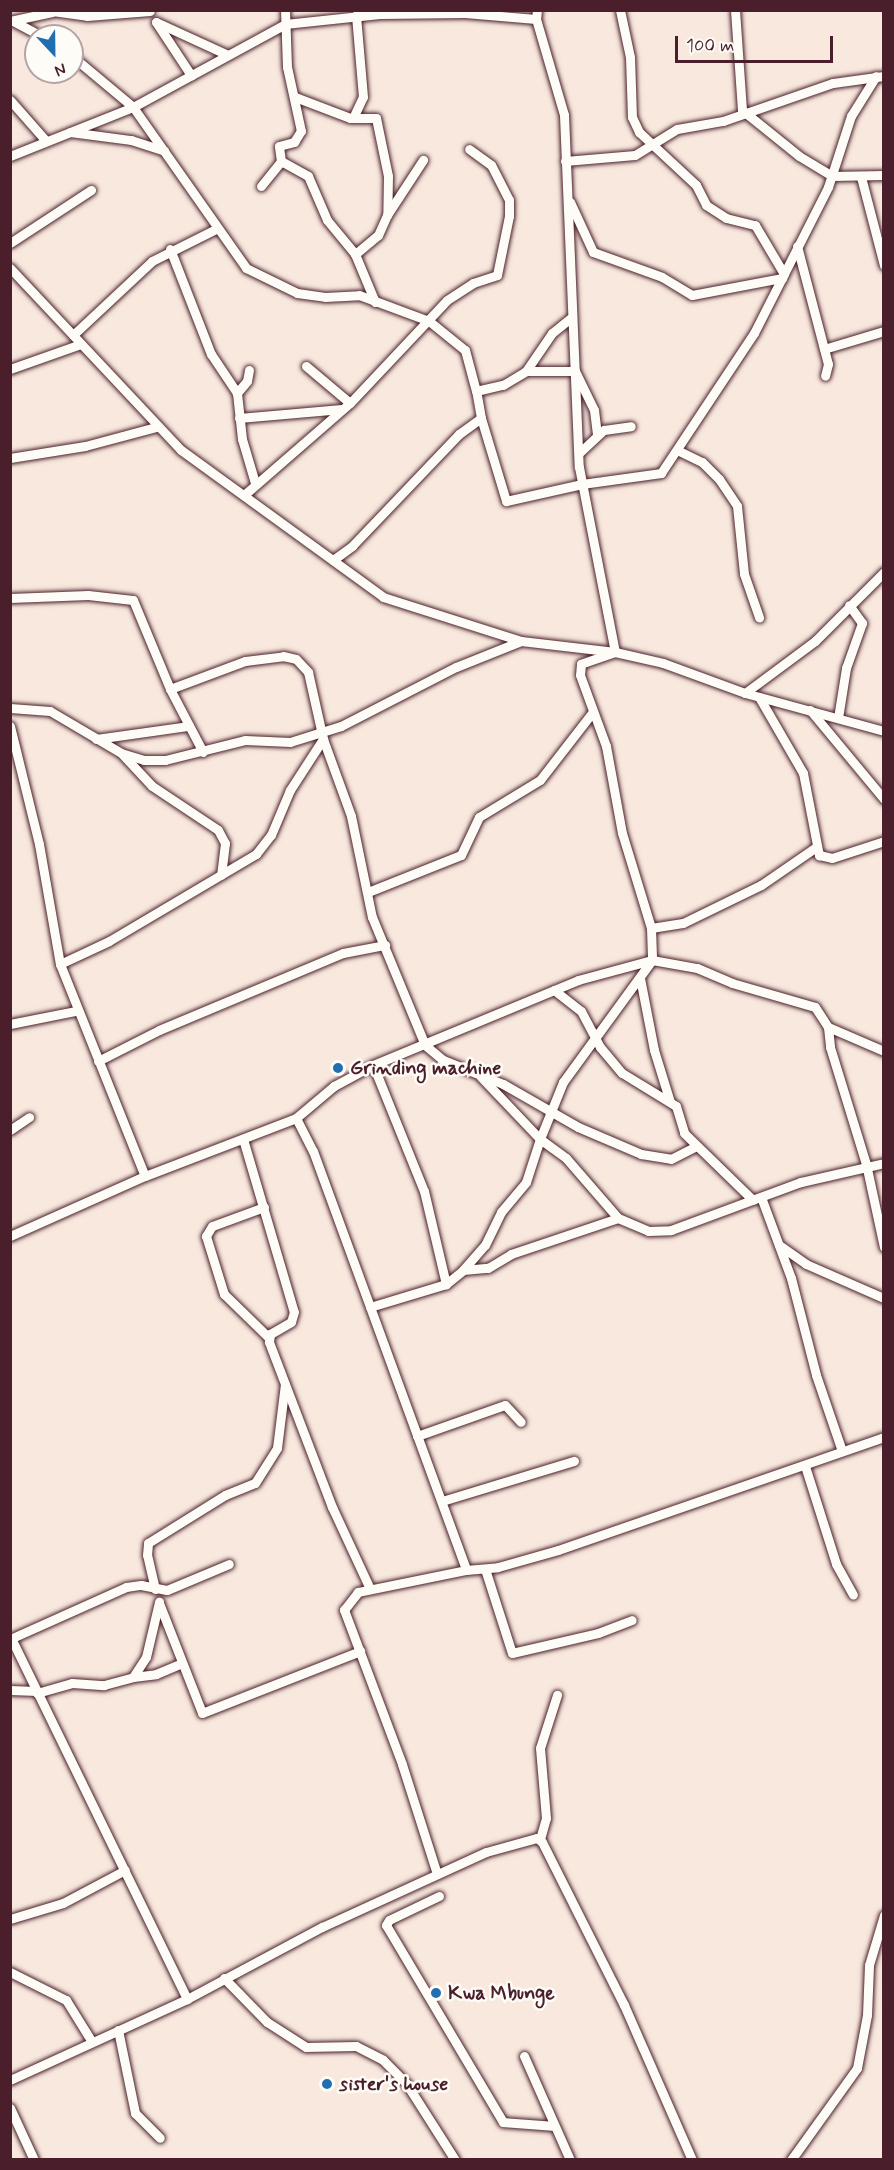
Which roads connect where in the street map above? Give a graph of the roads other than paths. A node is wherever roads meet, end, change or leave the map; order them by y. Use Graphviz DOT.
graph roads {
  1 [pos="285,10"];
  2 [pos="620,10"];
  3 [pos="735,10"];
  4 [pos="50,11"];
  5 [pos="150,11"];
  6 [pos="86,13"];
  7 [pos="514,14"];
  8 [pos="356,15"];
  9 [pos="537,15"];
  10 [pos="12,21"];
  11 [pos="156,22"];
  12 [pos="285,24"];
  13 [pos="226,54"];
  14 [pos="84,66"];
  15 [pos="191,75"];
  16 [pos="880,76"];
  17 [pos="295,97"];
  18 [pos="11,100"];
  19 [pos="133,107"];
  20 [pos="745,112"];
  21 [pos="352,118"];
  22 [pos="67,132"];
  23 [pos="46,141"];
  24 [pos="653,144"];
  25 [pos="469,149"];
  26 [pos="164,151"];
  27 [pos="10,156"];
  28 [pos="423,160"];
  29 [pos="281,161"];
  30 [pos="565,161"];
  31 [pos="884,175"];
  32 [pos="832,176"];
  33 [pos="861,177"];
  34 [pos="261,186"];
  35 [pos="91,190"];
  36 [pos="567,197"];
  37 [pos="387,215"];
  38 [pos="216,229"];
  39 [pos="10,243"];
  40 [pos="796,246"];
  41 [pos="170,249"];
  42 [pos="355,254"];
  43 [pos="884,265"];
  44 [pos="10,268"];
  45 [pos="783,276"];
  46 [pos="375,302"];
  47 [pos="572,317"];
  48 [pos="429,321"];
  49 [pos="884,331"];
  50 [pos="73,335"];
  51 [pos="81,344"];
  52 [pos="824,348"];
  53 [pos="306,366"];
  54 [pos="10,369"];
  55 [pos="249,370"];
  56 [pos="526,370"];
  57 [pos="575,371"];
  58 [pos="825,376"];
  59 [pos="476,391"];
  60 [pos="237,393"];
  61 [pos="346,406"];
  62 [pos="239,418"];
  63 [pos="480,418"];
  64 [pos="631,426"];
  65 [pos="156,427"];
  66 [pos="597,434"];
  67 [pos="677,450"];
  68 [pos="579,453"];
  69 [pos="10,458"];
  70 [pos="255,483"];
  71 [pos="582,484"];
  72 [pos="244,495"];
  73 [pos="333,560"];
  74 [pos="884,572"];
  75 [pos="10,598"];
  76 [pos="849,605"];
  77 [pos="759,617"];
  78 [pos="521,641"];
  79 [pos="615,652"];
  80 [pos="170,689"];
  81 [pos="745,693"];
  82 [pos="759,697"];
  83 [pos="10,708"];
  84 [pos="810,710"];
  85 [pos="592,713"];
  86 [pos="838,718"];
  87 [pos="10,726"];
  88 [pos="189,726"];
  89 [pos="884,731"];
  90 [pos="322,735"];
  91 [pos="96,739"];
  92 [pos="203,752"];
  93 [pos="121,753"];
  94 [pos="884,799"];
  95 [pos="884,841"];
  96 [pos="816,847"];
  97 [pos="221,875"];
  98 [pos="368,892"];
  99 [pos="651,928"];
  100 [pos="385,945"];
  101 [pos="651,960"];
  102 [pos="60,964"];
  103 [pos="639,978"];
  104 [pos="554,990"];
  105 [pos="75,1011"];
  106 [pos="10,1024"];
  107 [pos="828,1028"];
  108 [pos="595,1040"];
  109 [pos="425,1045"];
  110 [pos="884,1051"];
  111 [pos="98,1061"];
  112 [pos="374,1065"];
  113 [pos="478,1074"];
  114 [pos="670,1102"];
  115 [pos="551,1112"];
  116 [pos="28,1117"];
  117 [pos="296,1118"];
  118 [pos="10,1130"];
  119 [pos="540,1138"];
  120 [pos="243,1139"];
  121 [pos="696,1146"];
  122 [pos="884,1163"];
  123 [pos="866,1164"];
  124 [pos="145,1176"];
  125 [pos="757,1198"];
  126 [pos="264,1207"];
  127 [pos="618,1218"];
  128 [pos="10,1236"];
  129 [pos="779,1244"];
  130 [pos="884,1247"];
  131 [pos="463,1270"];
  132 [pos="446,1284"];
  133 [pos="884,1298"];
  134 [pos="370,1307"];
  135 [pos="268,1337"];
  136 [pos="285,1381"];
  137 [pos="521,1422"];
  138 [pos="417,1436"];
  139 [pos="884,1437"];
  140 [pos="842,1451"];
  141 [pos="574,1461"];
  142 [pos="805,1466"];
  143 [pos="442,1502"];
  144 [pos="229,1564"];
  145 [pos="485,1569"];
  146 [pos="466,1570"];
  147 [pos="370,1589"];
  148 [pos="158,1590"];
  149 [pos="854,1595"];
  150 [pos="159,1603"];
  151 [pos="632,1620"];
  152 [pos="11,1639"];
  153 [pos="360,1651"];
  154 [pos="182,1663"];
  155 [pos="133,1677"];
  156 [pos="10,1690"];
  157 [pos="37,1692"];
  158 [pos="556,1695"];
  159 [pos="540,1839"];
  160 [pos="125,1870"];
  161 [pos="437,1874"];
  162 [pos="439,1896"];
  163 [pos="884,1915"];
  164 [pos="10,1919"];
  165 [pos="10,1972"];
  166 [pos="224,1978"];
  167 [pos="187,1999"];
  168 [pos="118,2030"];
  169 [pos="93,2042"];
  170 [pos="525,2056"];
  171 [pos="10,2080"];
  172 [pos="10,2108"];
  173 [pos="554,2126"];
  174 [pos="160,2138"];
  175 [pos="34,2160"];
  176 [pos="455,2160"];
  177 [pos="570,2160"];
  178 [pos="692,2160"];
  179 [pos="791,2160"];
  1 -- 12 [label="street"];
  2 -- 24 [label="street"];
  3 -- 20 [label="street"];
  4 -- 6 [label="street"];
  4 -- 10 [label="street"];
  5 -- 6 [label="street"];
  5 -- 11 [label="street"];
  7 -- 8 [label="street"];
  7 -- 9 [label="street"];
  8 -- 12 [label="street"];
  8 -- 21 [label="street"];
  9 -- 30 [label="street"];
  11 -- 13 [label="street"];
  11 -- 15 [label="street"];
  12 -- 13 [label="street"];
  12 -- 17 [label="street"];
  13 -- 15 [label="street"];
  14 -- 19 [label="street"];
  15 -- 19 [label="street"];
  16 -- 20 [label="street"];
  16 -- 32 [label="street"];
  17 -- 21 [label="street"];
  17 -- 29 [label="street"];
  18 -- 23 [label="street"];
  19 -- 22 [label="street"];
  19 -- 26 [label="street"];
  20 -- 24 [label="street"];
  20 -- 32 [label="street"];
  21 -- 37 [label="street"];
  22 -- 23 [label="street"];
  22 -- 26 [label="street"];
  23 -- 27 [label="street"];
  24 -- 30 [label="street"];
  24 -- 45 [label="street"];
  25 -- 48 [label="street"];
  26 -- 38 [label="street"];
  28 -- 37 [label="street"];
  29 -- 34 [label="street"];
  29 -- 42 [label="street"];
  30 -- 36 [label="street"];
  31 -- 33 [label="street"];
  32 -- 33 [label="street"];
  32 -- 40 [label="street"];
  33 -- 43 [label="street"];
  35 -- 39 [label="street"];
  36 -- 45 [label="street"];
  36 -- 47 [label="street"];
  37 -- 42 [label="street"];
  38 -- 41 [label="street"];
  38 -- 46 [label="street"];
  40 -- 45 [label="street"];
  40 -- 52 [label="street"];
  41 -- 50 [label="street"];
  41 -- 60 [label="street"];
  42 -- 46 [label="street"];
  44 -- 50 [label="street"];
  45 -- 67 [label="street"];
  46 -- 48 [label="street"];
  47 -- 56 [label="street"];
  47 -- 57 [label="street"];
  48 -- 59 [label="street"];
  48 -- 61 [label="street"];
  49 -- 52 [label="street"];
  50 -- 51 [label="street"];
  51 -- 54 [label="street"];
  51 -- 65 [label="street"];
  52 -- 58 [label="street"];
  53 -- 61 [label="street"];
  55 -- 60 [label="street"];
  56 -- 57 [label="street"];
  56 -- 59 [label="street"];
  57 -- 66 [label="street"];
  57 -- 68 [label="street"];
  59 -- 63 [label="street"];
  60 -- 62 [label="street"];
  61 -- 62 [label="street"];
  61 -- 70 [label="street"];
  62 -- 70 [label="street"];
  63 -- 71 [label="street"];
  63 -- 73 [label="street"];
  64 -- 66 [label="street"];
  65 -- 69 [label="street"];
  65 -- 72 [label="street"];
  66 -- 68 [label="street"];
  67 -- 71 [label="street"];
  67 -- 77 [label="street"];
  68 -- 71 [label="street"];
  70 -- 72 [label="street"];
  71 -- 79 [label="street"];
  72 -- 73 [label="street"];
  73 -- 78 [label="street"];
  74 -- 76 [label="street"];
  75 -- 80 [label="street"];
  76 -- 81 [label="street"];
  76 -- 86 [label="street"];
  78 -- 79 [label="street"];
  78 -- 90 [label="street"];
  79 -- 81 [label="street"];
  79 -- 85 [label="street"];
  80 -- 88 [label="street"];
  80 -- 90 [label="street"];
  81 -- 82 [label="street"];
  82 -- 84 [label="street"];
  82 -- 96 [label="street"];
  83 -- 91 [label="street"];
  84 -- 86 [label="street"];
  84 -- 94 [label="street"];
  85 -- 98 [label="street"];
  85 -- 99 [label="street"];
  86 -- 89 [label="street"];
  87 -- 102 [label="street"];
  88 -- 91 [label="street"];
  88 -- 92 [label="street"];
  90 -- 92 [label="street"];
  90 -- 97 [label="street"];
  90 -- 98 [label="street"];
  91 -- 93 [label="street"];
  92 -- 93 [label="street"];
  93 -- 97 [label="street"];
  95 -- 96 [label="street"];
  96 -- 99 [label="street"];
  97 -- 102 [label="street"];
  98 -- 100 [label="street"];
  99 -- 101 [label="street"];
  100 -- 109 [label="street"];
  100 -- 111 [label="street"];
  101 -- 103 [label="street"];
  101 -- 104 [label="street"];
  101 -- 107 [label="street"];
  102 -- 105 [label="street"];
  103 -- 108 [label="street"];
  103 -- 114 [label="street"];
  104 -- 108 [label="street"];
  104 -- 109 [label="street"];
  105 -- 106 [label="street"];
  105 -- 111 [label="street"];
  107 -- 110 [label="street"];
  107 -- 123 [label="street"];
  108 -- 114 [label="street"];
  108 -- 115 [label="street"];
  109 -- 112 [label="street"];
  109 -- 113 [label="street"];
  111 -- 124 [label="street"];
  112 -- 117 [label="street"];
  112 -- 132 [label="street"];
  113 -- 115 [label="street"];
  113 -- 119 [label="street"];
  114 -- 121 [label="street"];
  115 -- 119 [label="street"];
  115 -- 121 [label="street"];
  116 -- 118 [label="street"];
  117 -- 120 [label="street"];
  117 -- 134 [label="street"];
  119 -- 127 [label="street"];
  119 -- 131 [label="street"];
  120 -- 124 [label="street"];
  120 -- 126 [label="street"];
  121 -- 125 [label="street"];
  122 -- 123 [label="street"];
  123 -- 125 [label="street"];
  123 -- 130 [label="street"];
  124 -- 128 [label="street"];
  125 -- 127 [label="street"];
  125 -- 129 [label="street"];
  126 -- 135 [label="street"];
  126 -- 135 [label="street"];
  127 -- 131 [label="street"];
  129 -- 133 [label="street"];
  129 -- 140 [label="street"];
  131 -- 132 [label="street"];
  132 -- 134 [label="street"];
  134 -- 138 [label="street"];
  135 -- 136 [label="street"];
  136 -- 147 [label="street"];
  136 -- 148 [label="street"];
  137 -- 138 [label="street"];
  138 -- 143 [label="street"];
  139 -- 140 [label="street"];
  140 -- 142 [label="street"];
  141 -- 143 [label="street"];
  142 -- 145 [label="street"];
  142 -- 149 [label="street"];
  143 -- 146 [label="street"];
  144 -- 148 [label="street"];
  145 -- 146 [label="street"];
  145 -- 151 [label="street"];
  146 -- 147 [label="street"];
  147 -- 153 [label="street"];
  148 -- 150 [label="street"];
  148 -- 152 [label="street"];
  150 -- 154 [label="street"];
  150 -- 155 [label="street"];
  152 -- 157 [label="street"];
  153 -- 154 [label="street"];
  153 -- 161 [label="street"];
  154 -- 155 [label="street"];
  155 -- 157 [label="street"];
  156 -- 157 [label="street"];
  157 -- 160 [label="street"];
  158 -- 159 [label="street"];
  159 -- 161 [label="street"];
  159 -- 178 [label="street"];
  160 -- 164 [label="street"];
  160 -- 167 [label="street"];
  161 -- 166 [label="street"];
  162 -- 173 [label="street"];
  163 -- 179 [label="street"];
  165 -- 169 [label="street"];
  166 -- 167 [label="street"];
  166 -- 176 [label="street"];
  167 -- 168 [label="street"];
  168 -- 169 [label="street"];
  168 -- 174 [label="street"];
  169 -- 171 [label="street"];
  170 -- 173 [label="street"];
  172 -- 175 [label="street"];
  173 -- 177 [label="street"];
}
